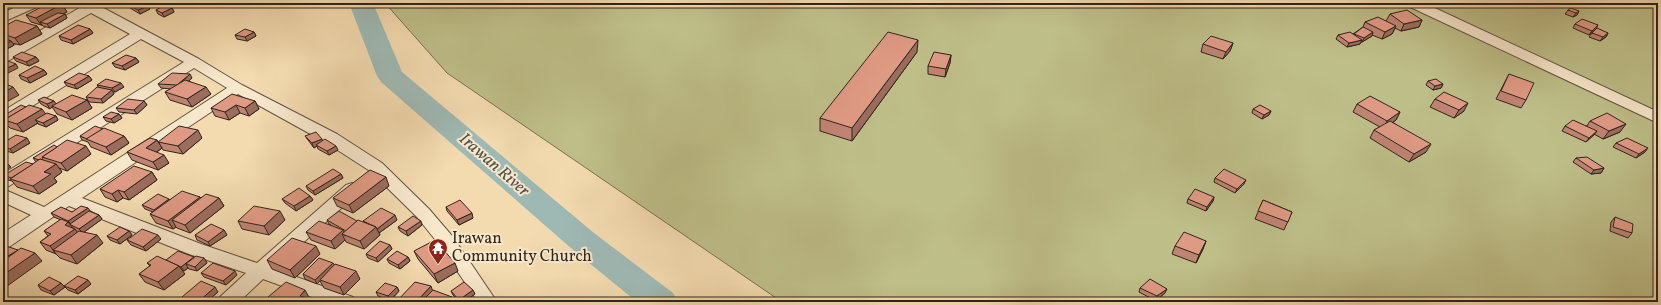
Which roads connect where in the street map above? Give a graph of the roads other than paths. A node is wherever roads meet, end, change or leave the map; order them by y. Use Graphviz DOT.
graph roads {
  1 [pos="34,3"];
  2 [pos="1413,3"];
  3 [pos="86,5"];
  4 [pos="3,18"];
  5 [pos="140,34"];
  6 [pos="3,58"];
  7 [pos="194,62"];
  8 [pos="237,88"];
  9 [pos="3,118"];
  10 [pos="1658,118"];
  11 [pos="376,167"];
  12 [pos="3,182"];
  13 [pos="3,195"];
  14 [pos="67,198"];
  15 [pos="44,214"];
  16 [pos="3,242"];
  17 [pos="260,271"];
  18 [pos="227,302"];
  19 [pos="346,302"];
  20 [pos="488,302"];
  1 -- 4 [label="street"];
  2 -- 10 [label="street"];
  3 -- 5 [label="street"];
  3 -- 6 [label="street"];
  5 -- 7 [label="street"];
  5 -- 9 [label="street"];
  7 -- 8 [label="street"];
  7 -- 12 [label="street"];
  8 -- 11 [label="street"];
  8 -- 14 [label="street"];
  11 -- 17 [label="street"];
  11 -- 20 [label="street"];
  13 -- 15 [label="street"];
  14 -- 15 [label="street"];
  14 -- 17 [label="street"];
  15 -- 16 [label="street"];
  17 -- 18 [label="street"];
  17 -- 19 [label="street"];
}
